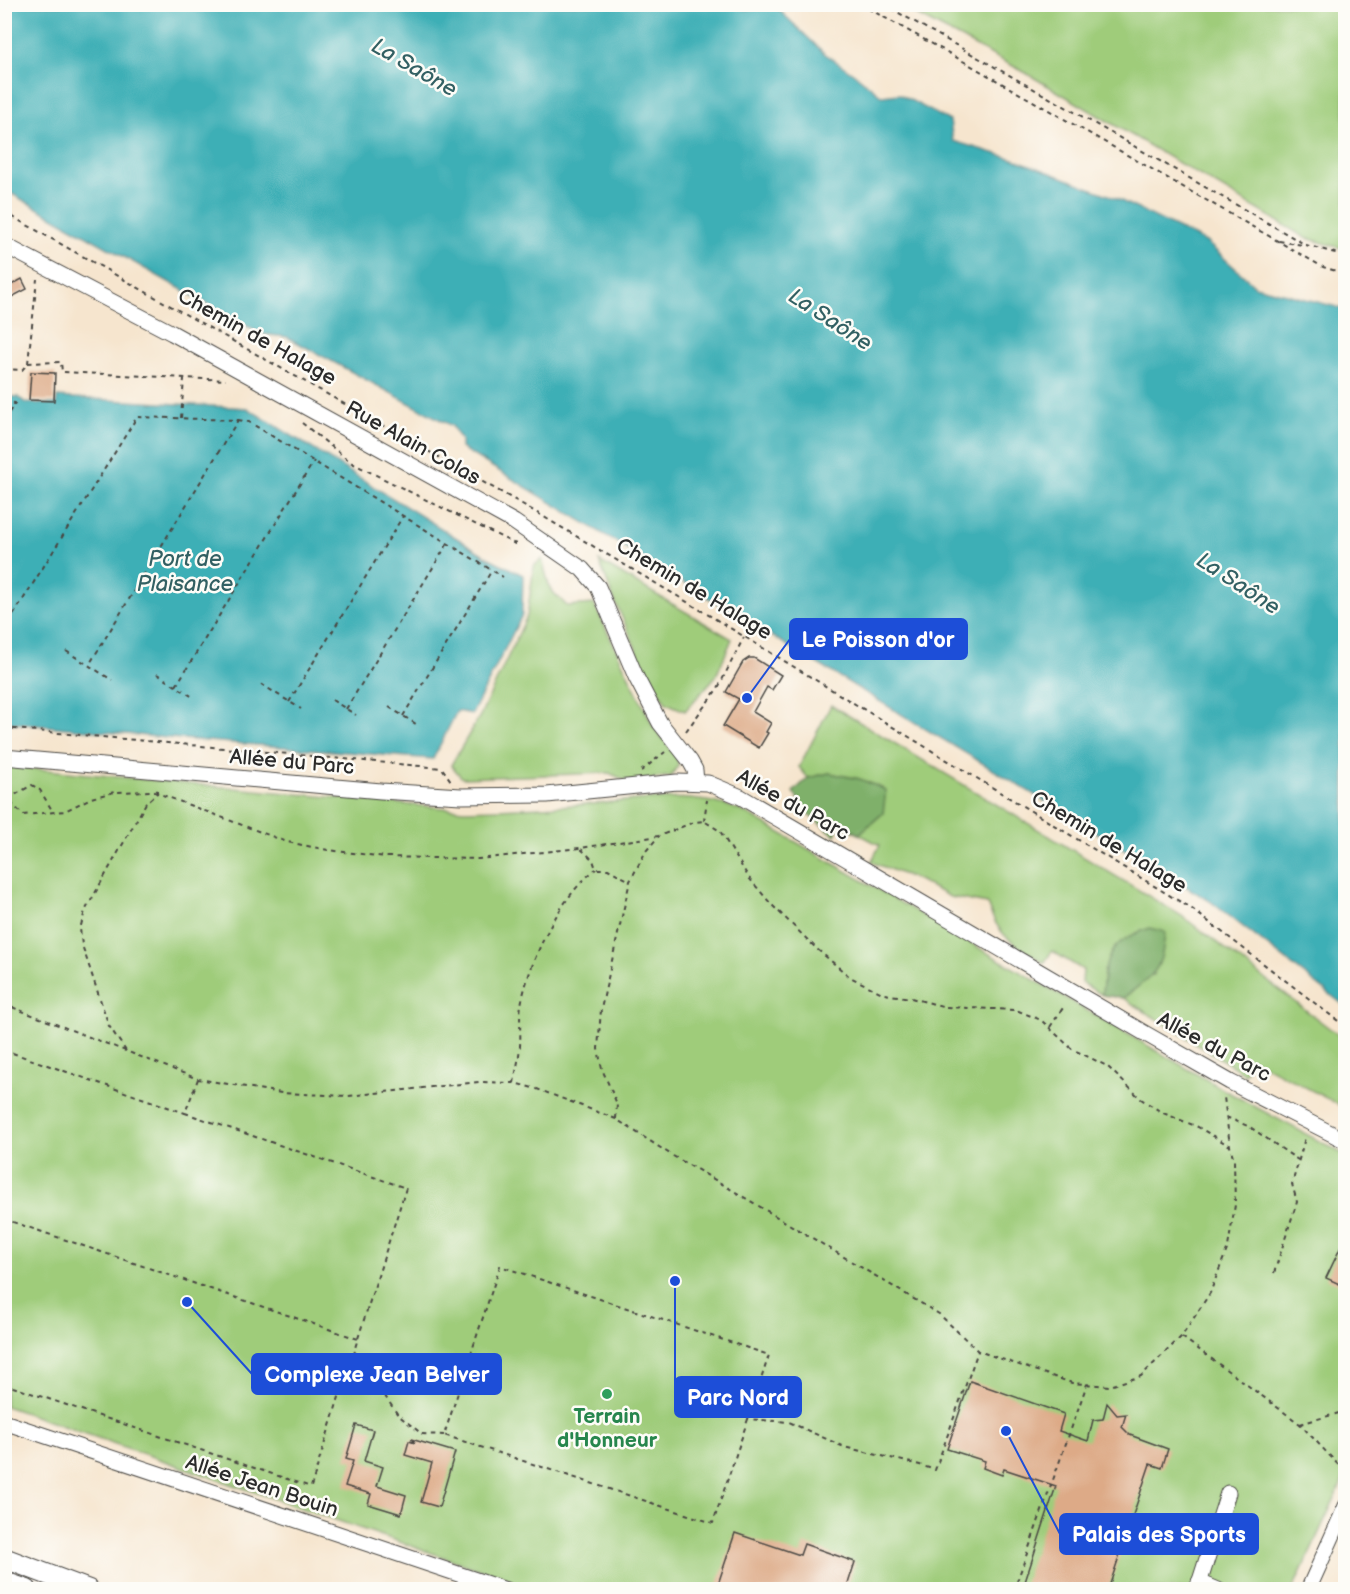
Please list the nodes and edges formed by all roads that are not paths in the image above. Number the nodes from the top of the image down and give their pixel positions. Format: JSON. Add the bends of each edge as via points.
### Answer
{"nodes":[{"id":1,"x":4,"y":245,"type":"edge"},
{"id":2,"x":4,"y":757,"type":"edge"},
{"id":3,"x":698,"y":790,"type":"junction"},
{"id":4,"x":1346,"y":1141,"type":"edge"},
{"id":5,"x":4,"y":1422,"type":"edge"},
{"id":6,"x":1228,"y":1493,"type":"dead end"},
{"id":7,"x":1346,"y":1506,"type":"edge"},
{"id":8,"x":4,"y":1558,"type":"edge"},
{"id":9,"x":4,"y":1582,"type":"edge"},
{"id":10,"x":1198,"y":1586,"type":"edge"},
{"id":11,"x":27,"y":1590,"type":"edge"},
{"id":12,"x":89,"y":1590,"type":"edge"},
{"id":13,"x":506,"y":1590,"type":"edge"},
{"id":14,"x":1218,"y":1590,"type":"edge"},
{"id":15,"x":1308,"y":1590,"type":"edge"}],
"edges":[{"from":1,"to":3,"type":"street","name":"Rue Alain Colas","via":[[523,528],[582,569],[598,587],[660,723],[695,770]]},
{"from":2,"to":3,"type":"street","name":"Allée du Parc","via":[[461,796],[547,795],[677,782]]},
{"from":3,"to":4,"type":"street","name":"Allée du Parc","via":[[722,788],[741,797],[1230,1082]]},
{"from":5,"to":13,"type":"street","name":"Allée Jean Bouin"},
{"from":6,"to":10,"type":"street"},
{"from":7,"to":15,"type":"street"},
{"from":8,"to":12,"type":"main road"},
{"from":9,"to":11,"type":"main road"},
{"from":10,"to":14,"type":"street"}]}
